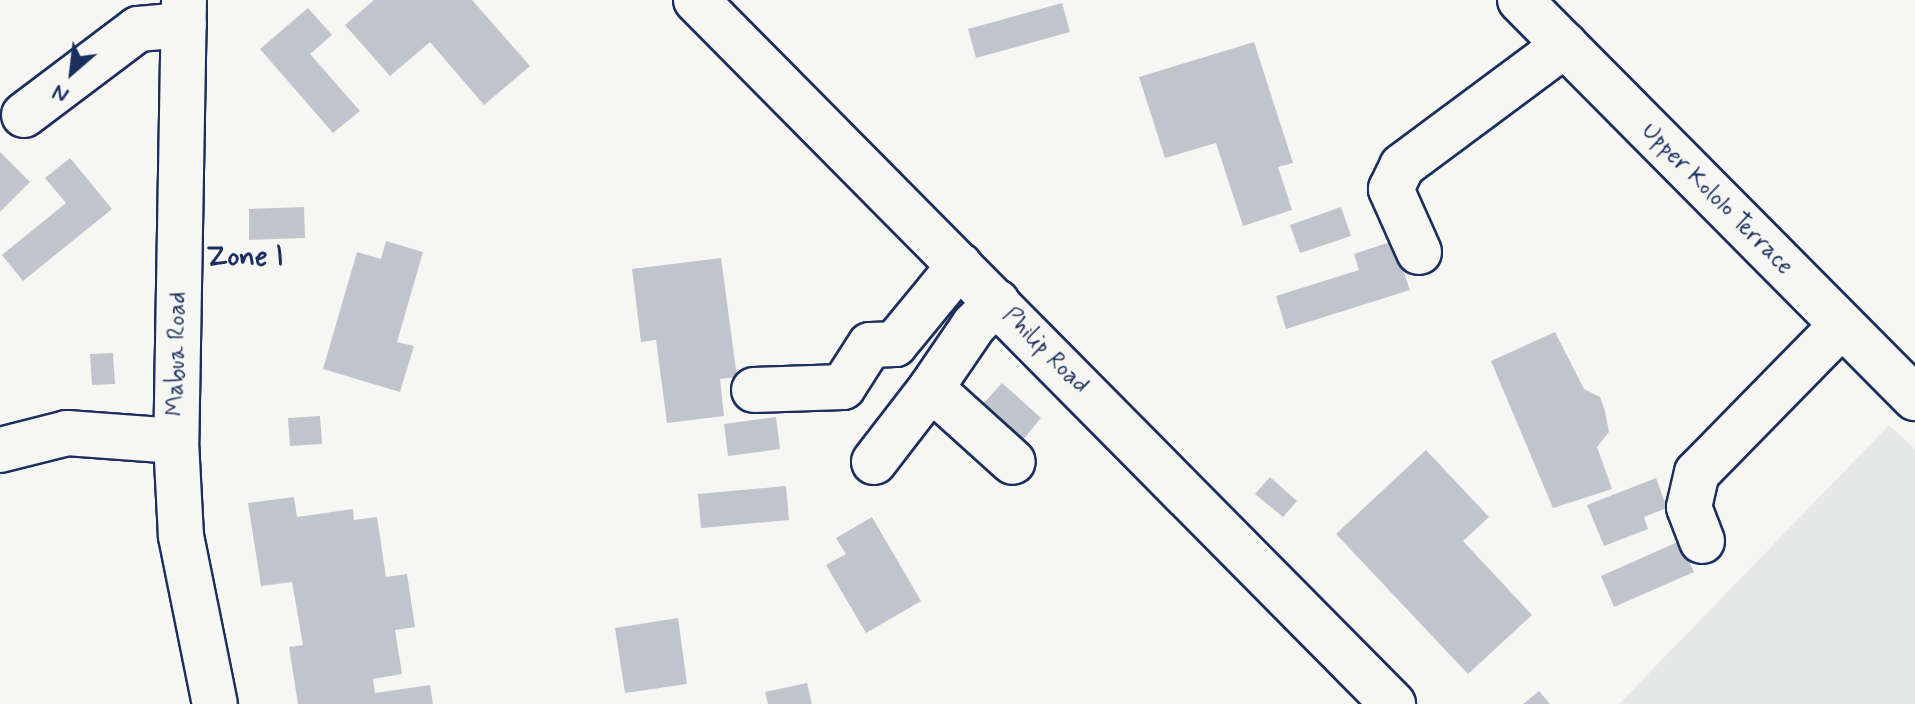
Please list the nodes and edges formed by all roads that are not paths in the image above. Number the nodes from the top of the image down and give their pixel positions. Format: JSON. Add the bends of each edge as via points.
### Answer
{"nodes":[{"id":1,"x":696,"y":0,"type":"edge"},
{"id":2,"x":1520,"y":0,"type":"edge"},
{"id":3,"x":184,"y":12,"type":"edge"},
{"id":4,"x":1565,"y":45,"type":"junction"},
{"id":5,"x":24,"y":115,"type":"dead end"},
{"id":6,"x":1419,"y":252,"type":"dead end"},
{"id":7,"x":960,"y":265,"type":"junction"},
{"id":8,"x":997,"y":302,"type":"junction"},
{"id":9,"x":1841,"y":326,"type":"junction"},
{"id":10,"x":931,"y":388,"type":"junction"},
{"id":11,"x":754,"y":390,"type":"dead end"},
{"id":12,"x":1915,"y":398,"type":"edge"},
{"id":13,"x":176,"y":441,"type":"junction"},
{"id":14,"x":0,"y":450,"type":"edge"},
{"id":15,"x":874,"y":462,"type":"dead end"},
{"id":16,"x":1013,"y":462,"type":"dead end"},
{"id":17,"x":1702,"y":541,"type":"dead end"},
{"id":18,"x":215,"y":704,"type":"edge"},
{"id":19,"x":1393,"y":704,"type":"edge"}],
"edges":[{"from":1,"to":7,"type":"street","name":"Philip Road"},
{"from":2,"to":4,"type":"street","name":"Upper Kololo Terrace"},
{"from":3,"to":5,"type":"street","via":[[138,29]]},
{"from":3,"to":13,"type":"street","name":"Mabua Road"},
{"from":4,"to":6,"type":"street","via":[[1402,166],[1391,189]]},
{"from":4,"to":9,"type":"street","name":"Upper Kololo Terrace"},
{"from":7,"to":8,"type":"street","name":"Philip Road"},
{"from":7,"to":11,"type":"street","via":[[895,344],[870,345],[843,387]]},
{"from":8,"to":10,"type":"street","via":[[974,325]]},
{"from":8,"to":19,"type":"street","name":"Philip Road"},
{"from":9,"to":12,"type":"street","name":"Upper Kololo Terrace"},
{"from":9,"to":17,"type":"street","via":[[1697,473],[1689,507]]},
{"from":10,"to":15,"type":"street"},
{"from":10,"to":16,"type":"street"},
{"from":13,"to":14,"type":"street","via":[[67,433]]},
{"from":13,"to":18,"type":"street","name":"Mabua Road","via":[[181,536]]}]}
